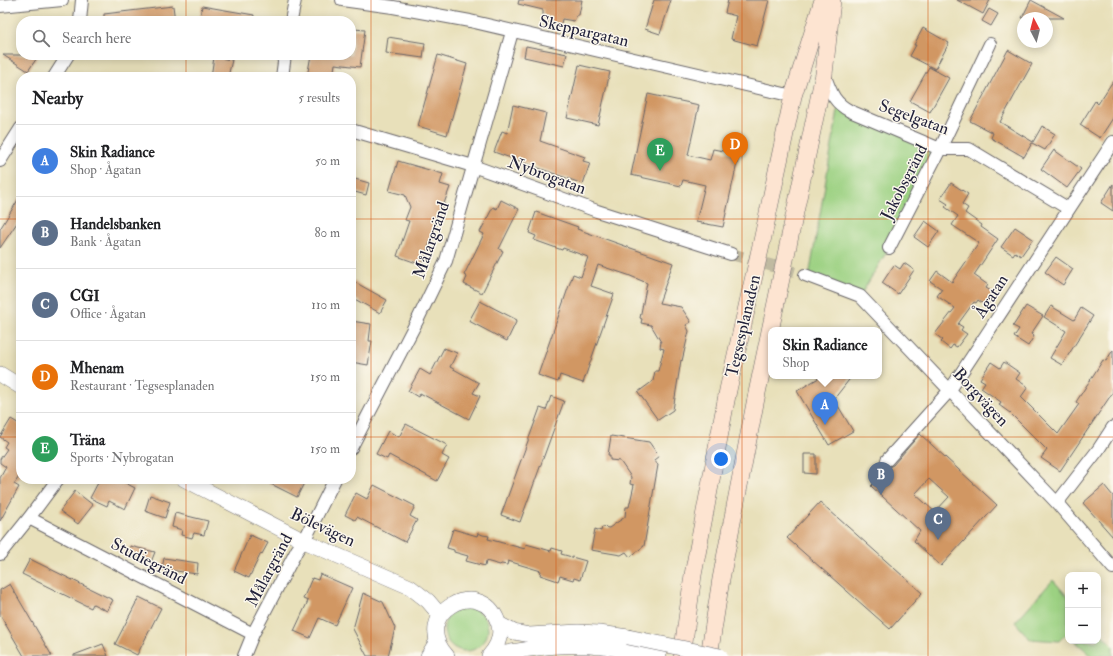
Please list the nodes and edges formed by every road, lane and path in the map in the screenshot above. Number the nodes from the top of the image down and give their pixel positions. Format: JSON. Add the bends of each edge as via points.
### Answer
{"nodes":[{"id":1,"x":62,"y":0,"type":"edge"},
{"id":2,"x":82,"y":0,"type":"edge"},
{"id":3,"x":295,"y":0,"type":"edge"},
{"id":4,"x":342,"y":0,"type":"edge"},
{"id":5,"x":823,"y":0,"type":"edge"},
{"id":6,"x":832,"y":0,"type":"edge"},
{"id":7,"x":0,"y":6,"type":"edge"},
{"id":8,"x":80,"y":16,"type":"edge"},
{"id":9,"x":292,"y":16,"type":"edge"},
{"id":10,"x":512,"y":32,"type":"junction"},
{"id":11,"x":990,"y":44,"type":"dead end"},
{"id":12,"x":65,"y":60,"type":"edge"},
{"id":13,"x":284,"y":60,"type":"edge"},
{"id":14,"x":57,"y":72,"type":"edge"},
{"id":15,"x":283,"y":72,"type":"edge"},
{"id":16,"x":824,"y":74,"type":"junction"},
{"id":17,"x":793,"y":96,"type":"junction"},
{"id":18,"x":356,"y":131,"type":"edge"},
{"id":19,"x":16,"y":136,"type":"edge"},
{"id":20,"x":1113,"y":142,"type":"edge"},
{"id":21,"x":940,"y":149,"type":"junction"},
{"id":22,"x":0,"y":161,"type":"edge"},
{"id":23,"x":473,"y":166,"type":"junction"},
{"id":24,"x":1069,"y":209,"type":"junction"},
{"id":25,"x":889,"y":248,"type":"dead end"},
{"id":26,"x":731,"y":254,"type":"tunnel mouth"},
{"id":27,"x":805,"y":275,"type":"tunnel mouth"},
{"id":28,"x":771,"y":327,"type":"edge"},
{"id":29,"x":768,"y":341,"type":"edge"},
{"id":30,"x":0,"y":374,"type":"edge"},
{"id":31,"x":16,"y":384,"type":"edge"},
{"id":32,"x":950,"y":390,"type":"junction"},
{"id":33,"x":1113,"y":426,"type":"edge"},
{"id":34,"x":356,"y":438,"type":"edge"},
{"id":35,"x":887,"y":460,"type":"dead end"},
{"id":36,"x":54,"y":484,"type":"edge"},
{"id":37,"x":194,"y":484,"type":"edge"},
{"id":38,"x":332,"y":484,"type":"edge"},
{"id":39,"x":1057,"y":503,"type":"junction"},
{"id":40,"x":29,"y":518,"type":"junction"},
{"id":41,"x":304,"y":541,"type":"junction"},
{"id":42,"x":0,"y":554,"type":"edge"},
{"id":43,"x":1113,"y":568,"type":"edge"},
{"id":44,"x":440,"y":615,"type":"junction"},
{"id":45,"x":499,"y":624,"type":"junction"},
{"id":46,"x":253,"y":634,"type":"junction"},
{"id":47,"x":437,"y":641,"type":"junction"},
{"id":48,"x":628,"y":643,"type":"junction"},
{"id":49,"x":244,"y":656,"type":"edge"},
{"id":50,"x":428,"y":656,"type":"edge"},
{"id":51,"x":447,"y":656,"type":"edge"},
{"id":52,"x":489,"y":656,"type":"edge"},
{"id":53,"x":659,"y":656,"type":"edge"},
{"id":54,"x":682,"y":656,"type":"edge"},
{"id":55,"x":709,"y":656,"type":"edge"},
{"id":56,"x":720,"y":656,"type":"edge"}],
"edges":[{"from":1,"to":7,"type":"street"},
{"from":2,"to":8,"type":"street"},
{"from":3,"to":9,"type":"street"},
{"from":4,"to":10,"type":"street","name":"Skeppargatan","via":[[470,21]]},
{"from":5,"to":17,"type":"main road","name":"Tegsesplanaden"},
{"from":6,"to":16,"type":"main road","name":"Tegsesplanaden"},
{"from":10,"to":17,"type":"street","name":"Skeppargatan"},
{"from":10,"to":23,"type":"street","name":"Målargränd"},
{"from":11,"to":21,"type":"street","name":"Jakobsgränd"},
{"from":12,"to":14,"type":"street"},
{"from":13,"to":15,"type":"street"},
{"from":16,"to":21,"type":"street","name":"Segelgatan","via":[[840,105]]},
{"from":16,"to":28,"type":"main road","name":"Tegsesplanaden"},
{"from":17,"to":54,"type":"main road","name":"Tegsesplanaden","via":[[728,390],[693,575]]},
{"from":18,"to":23,"type":"street","name":"Nybrogatan"},
{"from":19,"to":22,"type":"street"},
{"from":20,"to":24,"type":"street","name":"Ågatan"},
{"from":21,"to":24,"type":"street","name":"Segelgatan","via":[[969,149]]},
{"from":21,"to":25,"type":"street","name":"Jakobsgränd"},
{"from":23,"to":26,"type":"street","name":"Nybrogatan","via":[[597,211]]},
{"from":23,"to":34,"type":"street","name":"Målargränd","via":[[446,261]]},
{"from":24,"to":32,"type":"street","name":"Ågatan"},
{"from":27,"to":32,"type":"street","name":"Borgvägen","via":[[860,296]]},
{"from":29,"to":55,"type":"main road","name":"Tegsesplanaden","via":[[720,579]]},
{"from":30,"to":31,"type":"street"},
{"from":32,"to":35,"type":"street","name":"Ågatan"},
{"from":32,"to":39,"type":"street","name":"Borgvägen"},
{"from":33,"to":39,"type":"street"},
{"from":36,"to":40,"type":"street"},
{"from":37,"to":41,"type":"street","name":"Bölevägen"},
{"from":38,"to":41,"type":"street","name":"Målargränd"},
{"from":39,"to":43,"type":"street","name":"Borgvägen"},
{"from":40,"to":42,"type":"street"},
{"from":40,"to":46,"type":"street","name":"Studiegränd"},
{"from":41,"to":44,"type":"street","name":"Bölevägen","via":[[410,587],[428,601]]},
{"from":41,"to":46,"type":"street","name":"Målargränd"},
{"from":44,"to":45,"type":"street","via":[[454,602],[472,600],[489,608]]},
{"from":44,"to":47,"type":"street","via":[[436,624]]},
{"from":45,"to":48,"type":"street","via":[[514,632],[530,635],[600,633]]},
{"from":45,"to":52,"type":"street","via":[[499,638]]},
{"from":46,"to":49,"type":"street","name":"Målargränd"},
{"from":47,"to":50,"type":"street"},
{"from":47,"to":51,"type":"street"},
{"from":48,"to":52,"type":"street","via":[[530,648]]},
{"from":48,"to":53,"type":"street"},
{"from":48,"to":56,"type":"street","bridge":true}]}
